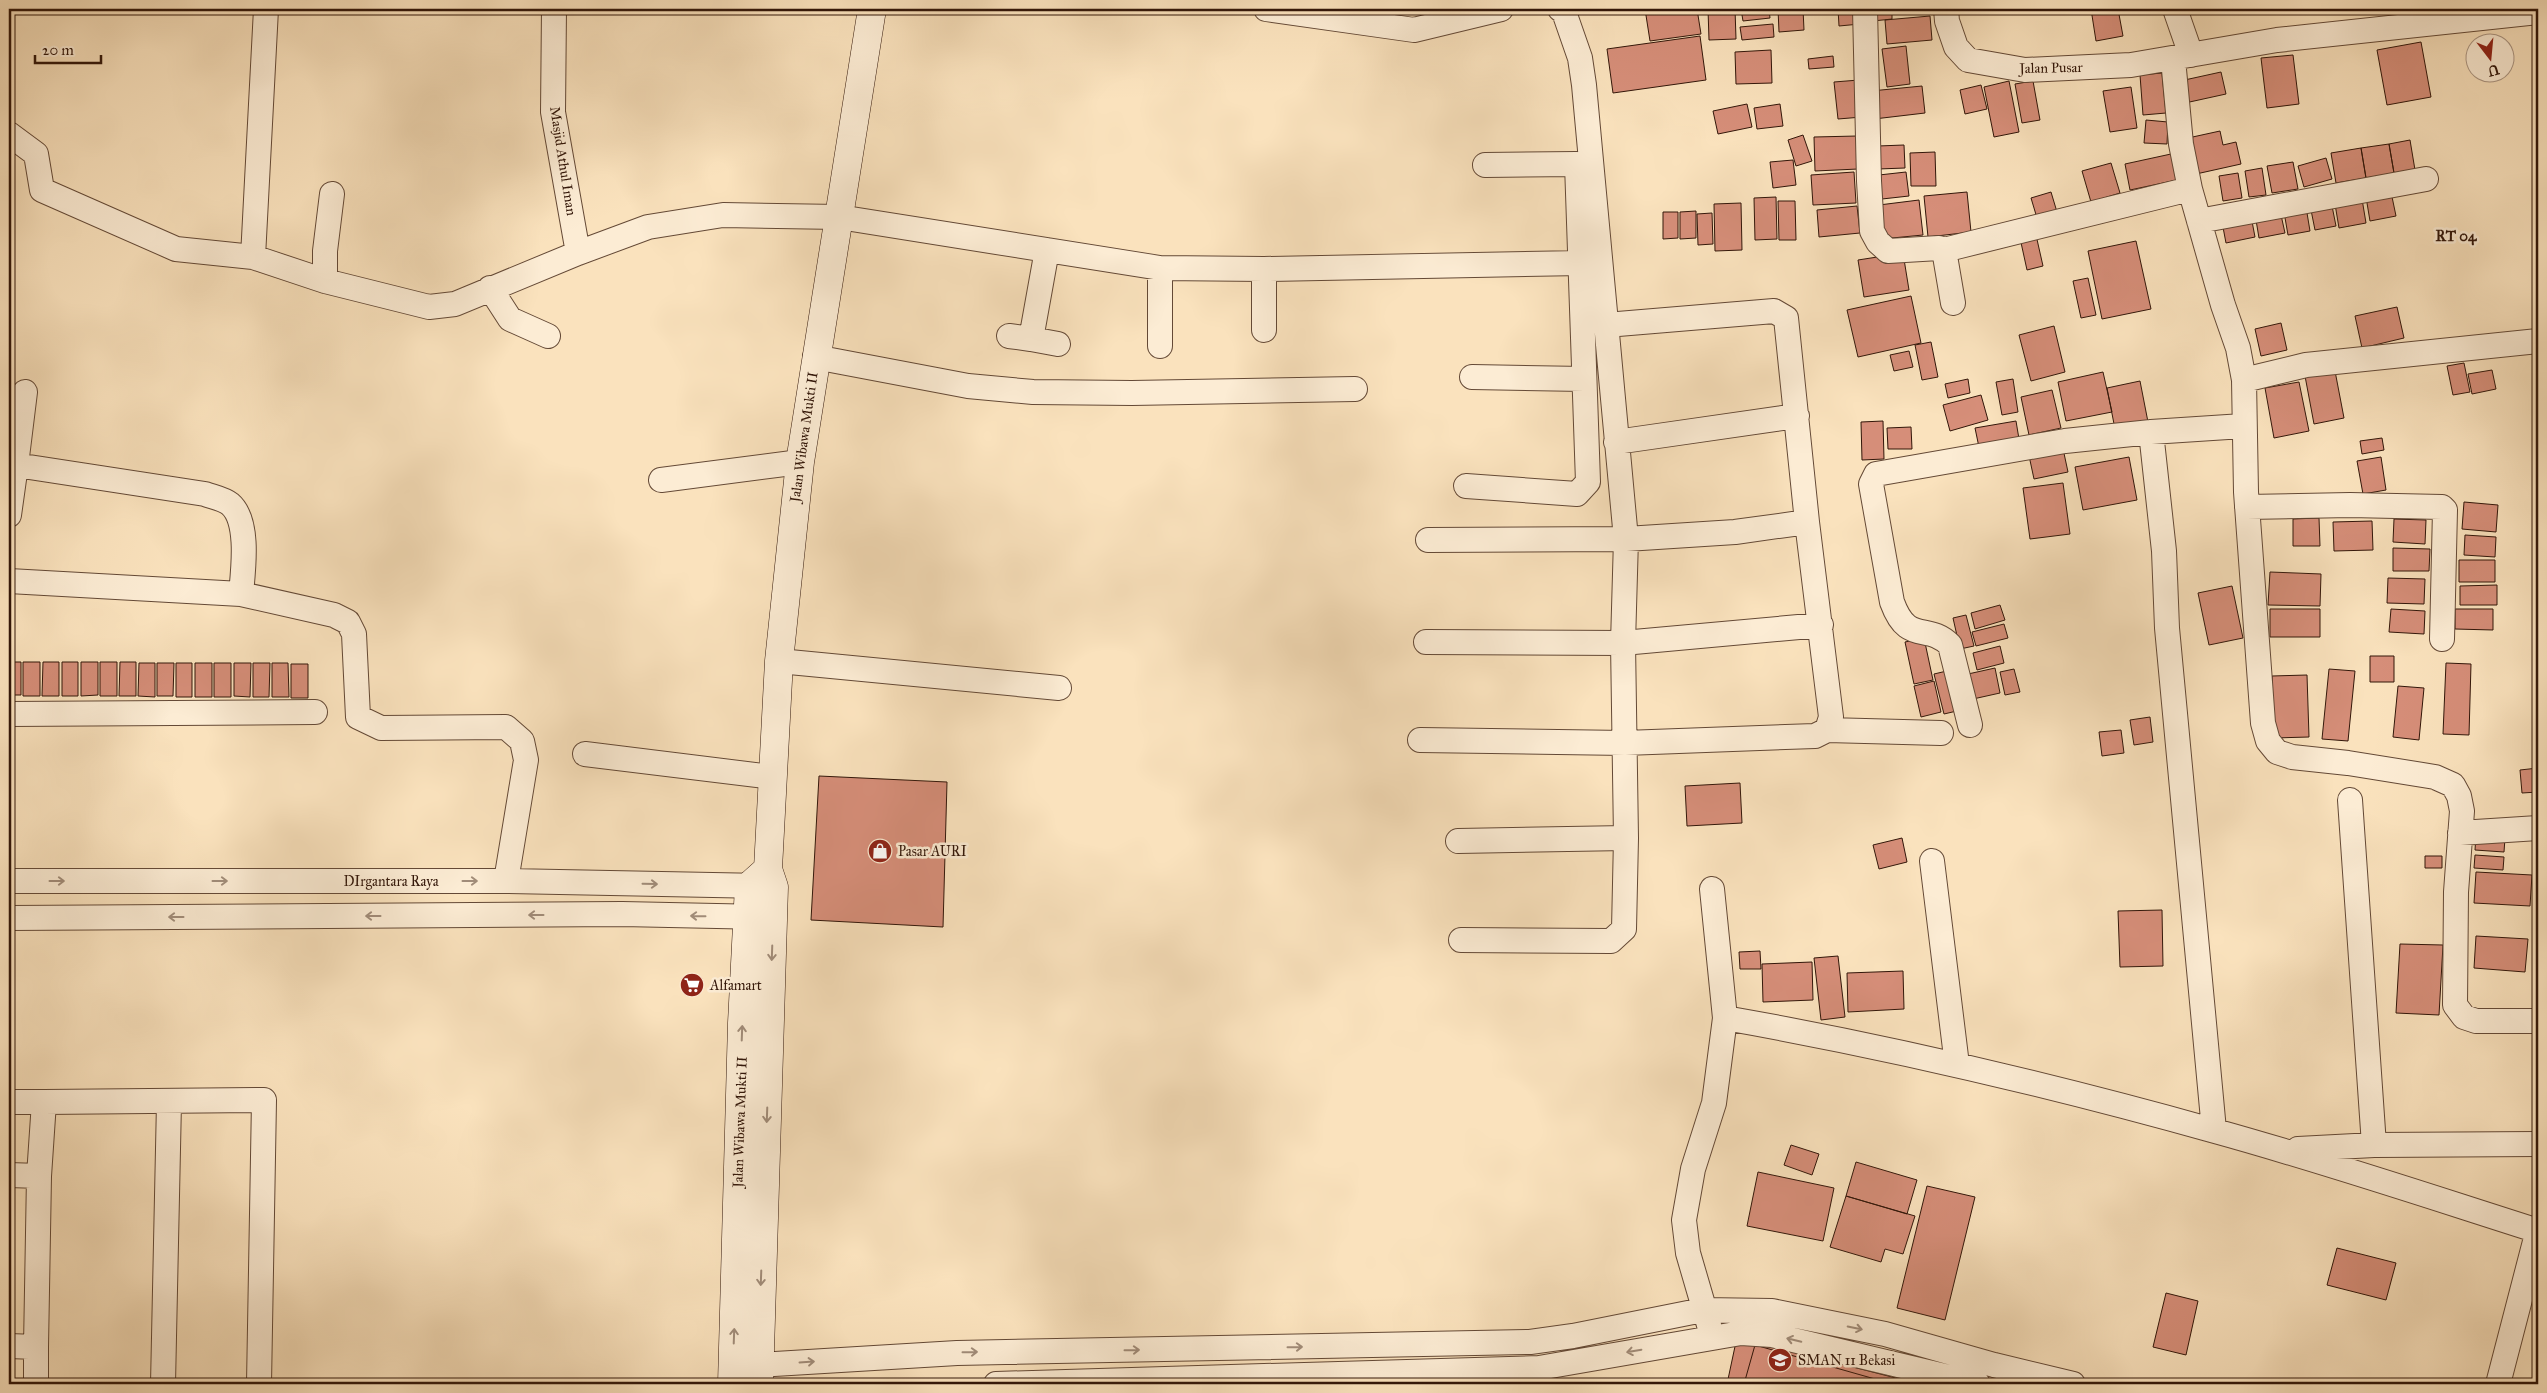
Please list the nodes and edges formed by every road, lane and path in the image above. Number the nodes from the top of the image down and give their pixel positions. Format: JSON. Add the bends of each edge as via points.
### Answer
{"nodes":[{"id":1,"x":266,"y":9,"type":"edge"},
{"id":2,"x":554,"y":9,"type":"edge"},
{"id":3,"x":872,"y":9,"type":"edge"},
{"id":4,"x":1266,"y":9,"type":"edge"},
{"id":5,"x":1501,"y":9,"type":"edge"},
{"id":6,"x":1560,"y":9,"type":"edge"},
{"id":7,"x":1865,"y":9,"type":"edge"},
{"id":8,"x":1946,"y":9,"type":"edge"},
{"id":9,"x":2175,"y":9,"type":"edge"},
{"id":10,"x":2538,"y":12,"type":"edge"},
{"id":11,"x":1431,"y":15,"type":"edge"},
{"id":12,"x":1384,"y":17,"type":"edge"},
{"id":13,"x":2411,"y":17,"type":"edge"},
{"id":14,"x":2182,"y":57,"type":"junction"},
{"id":15,"x":9,"y":134,"type":"edge"},
{"id":16,"x":1485,"y":165,"type":"dead end"},
{"id":17,"x":2426,"y":179,"type":"dead end"},
{"id":18,"x":2190,"y":190,"type":"junction"},
{"id":19,"x":332,"y":194,"type":"dead end"},
{"id":20,"x":839,"y":217,"type":"junction"},
{"id":21,"x":2199,"y":222,"type":"junction"},
{"id":22,"x":1048,"y":250,"type":"junction"},
{"id":23,"x":1944,"y":250,"type":"junction"},
{"id":24,"x":578,"y":252,"type":"junction"},
{"id":25,"x":253,"y":257,"type":"junction"},
{"id":26,"x":1582,"y":263,"type":"junction"},
{"id":27,"x":1160,"y":268,"type":"junction"},
{"id":28,"x":1264,"y":268,"type":"junction"},
{"id":29,"x":326,"y":281,"type":"junction"},
{"id":30,"x":490,"y":288,"type":"junction"},
{"id":31,"x":1953,"y":303,"type":"dead end"},
{"id":32,"x":1606,"y":325,"type":"junction"},
{"id":33,"x":1264,"y":330,"type":"dead end"},
{"id":34,"x":548,"y":336,"type":"dead end"},
{"id":35,"x":2538,"y":341,"type":"edge"},
{"id":36,"x":1058,"y":344,"type":"dead end"},
{"id":37,"x":1160,"y":346,"type":"dead end"},
{"id":38,"x":815,"y":357,"type":"junction"},
{"id":39,"x":1472,"y":376,"type":"dead end"},
{"id":40,"x":1584,"y":379,"type":"junction"},
{"id":41,"x":2244,"y":380,"type":"junction"},
{"id":42,"x":1355,"y":389,"type":"dead end"},
{"id":43,"x":25,"y":392,"type":"dead end"},
{"id":44,"x":1797,"y":416,"type":"junction"},
{"id":45,"x":2243,"y":426,"type":"junction"},
{"id":46,"x":2151,"y":432,"type":"junction"},
{"id":47,"x":1616,"y":442,"type":"junction"},
{"id":48,"x":800,"y":462,"type":"junction"},
{"id":49,"x":16,"y":465,"type":"junction"},
{"id":50,"x":661,"y":480,"type":"dead end"},
{"id":51,"x":1466,"y":486,"type":"dead end"},
{"id":52,"x":2247,"y":507,"type":"junction"},
{"id":53,"x":9,"y":515,"type":"edge"},
{"id":54,"x":1807,"y":522,"type":"junction"},
{"id":55,"x":1626,"y":539,"type":"junction"},
{"id":56,"x":1428,"y":540,"type":"dead end"},
{"id":57,"x":9,"y":580,"type":"edge"},
{"id":58,"x":240,"y":594,"type":"junction"},
{"id":59,"x":1821,"y":625,"type":"junction"},
{"id":60,"x":2442,"y":639,"type":"dead end"},
{"id":61,"x":1426,"y":642,"type":"dead end"},
{"id":62,"x":1623,"y":644,"type":"junction"},
{"id":63,"x":779,"y":660,"type":"junction"},
{"id":64,"x":1059,"y":688,"type":"dead end"},
{"id":65,"x":315,"y":712,"type":"dead end"},
{"id":66,"x":9,"y":714,"type":"edge"},
{"id":67,"x":1970,"y":725,"type":"dead end"},
{"id":68,"x":1827,"y":730,"type":"junction"},
{"id":69,"x":1941,"y":733,"type":"dead end"},
{"id":70,"x":1420,"y":740,"type":"dead end"},
{"id":71,"x":1625,"y":743,"type":"junction"},
{"id":72,"x":584,"y":754,"type":"dead end"},
{"id":73,"x":772,"y":777,"type":"junction"},
{"id":74,"x":2350,"y":800,"type":"dead end"},
{"id":75,"x":2538,"y":828,"type":"edge"},
{"id":76,"x":2460,"y":833,"type":"junction"},
{"id":77,"x":1626,"y":838,"type":"junction"},
{"id":78,"x":1458,"y":841,"type":"dead end"},
{"id":79,"x":1932,"y":861,"type":"dead end"},
{"id":80,"x":125,"y":880,"type":"junction"},
{"id":81,"x":764,"y":880,"type":"junction"},
{"id":82,"x":9,"y":881,"type":"edge"},
{"id":83,"x":506,"y":881,"type":"junction"},
{"id":84,"x":623,"y":883,"type":"junction"},
{"id":85,"x":1712,"y":889,"type":"dead end"},
{"id":86,"x":622,"y":914,"type":"junction"},
{"id":87,"x":760,"y":917,"type":"junction"},
{"id":88,"x":9,"y":918,"type":"edge"},
{"id":89,"x":126,"y":918,"type":"junction"},
{"id":90,"x":1461,"y":940,"type":"dead end"},
{"id":91,"x":1725,"y":1018,"type":"junction"},
{"id":92,"x":2538,"y":1021,"type":"edge"},
{"id":93,"x":1957,"y":1065,"type":"junction"},
{"id":94,"x":9,"y":1102,"type":"edge"},
{"id":95,"x":44,"y":1102,"type":"junction"},
{"id":96,"x":169,"y":1102,"type":"junction"},
{"id":97,"x":2214,"y":1130,"type":"junction"},
{"id":98,"x":2538,"y":1144,"type":"edge"},
{"id":99,"x":2374,"y":1146,"type":"junction"},
{"id":100,"x":2281,"y":1150,"type":"junction"},
{"id":101,"x":9,"y":1175,"type":"edge"},
{"id":102,"x":39,"y":1176,"type":"junction"},
{"id":103,"x":2538,"y":1230,"type":"edge"},
{"id":104,"x":1703,"y":1310,"type":"junction"},
{"id":105,"x":1714,"y":1336,"type":"junction"},
{"id":106,"x":1530,"y":1342,"type":"junction"},
{"id":107,"x":9,"y":1346,"type":"edge"},
{"id":108,"x":36,"y":1348,"type":"junction"},
{"id":109,"x":1081,"y":1351,"type":"junction"},
{"id":110,"x":746,"y":1375,"type":"edge"},
{"id":111,"x":1991,"y":1375,"type":"edge"},
{"id":112,"x":1544,"y":1376,"type":"edge"},
{"id":113,"x":1081,"y":1383,"type":"edge"},
{"id":114,"x":36,"y":1384,"type":"edge"},
{"id":115,"x":163,"y":1384,"type":"edge"},
{"id":116,"x":259,"y":1384,"type":"edge"},
{"id":117,"x":996,"y":1384,"type":"edge"},
{"id":118,"x":1978,"y":1384,"type":"edge"},
{"id":119,"x":2073,"y":1384,"type":"edge"},
{"id":120,"x":2498,"y":1384,"type":"edge"}],
"edges":[{"from":1,"to":25,"type":"street"},
{"from":2,"to":24,"type":"street","name":"Masjid Athul Iman","via":[[553,112]]},
{"from":3,"to":20,"type":"main road","name":"Jalan Wibawa Mukti II"},
{"from":4,"to":12,"type":"street"},
{"from":5,"to":11,"type":"street"},
{"from":6,"to":32,"type":"street","via":[[1564,12],[1580,58]]},
{"from":7,"to":23,"type":"street","via":[[1872,232],[1888,251]]},
{"from":8,"to":14,"type":"street","name":"Jalan Pusar","via":[[1956,47],[1968,60],[1986,65],[2024,70],[2131,66]]},
{"from":9,"to":14,"type":"street"},
{"from":10,"to":13,"type":"street","name":"Jalan Pusar"},
{"from":11,"to":12,"type":"street","via":[[1414,30]]},
{"from":13,"to":14,"type":"street","name":"Jalan Pusar"},
{"from":14,"to":18,"type":"street","via":[[2181,144]]},
{"from":15,"to":25,"type":"street","via":[[36,154],[42,190],[176,249]]},
{"from":16,"to":26,"type":"street","via":[[1577,164]]},
{"from":17,"to":21,"type":"street"},
{"from":18,"to":21,"type":"street"},
{"from":18,"to":23,"type":"street"},
{"from":19,"to":29,"type":"street","via":[[325,251]]},
{"from":20,"to":22,"type":"street"},
{"from":20,"to":24,"type":"street","via":[[723,215],[648,226]]},
{"from":20,"to":38,"type":"main road","name":"Jalan Wibawa Mukti II"},
{"from":21,"to":41,"type":"street","via":[[2238,348]]},
{"from":22,"to":27,"type":"street"},
{"from":22,"to":36,"type":"street","via":[[1020,338]]},
{"from":23,"to":31,"type":"street"},
{"from":24,"to":30,"type":"street"},
{"from":25,"to":29,"type":"street"},
{"from":26,"to":28,"type":"street"},
{"from":26,"to":40,"type":"street"},
{"from":27,"to":28,"type":"street"},
{"from":27,"to":37,"type":"street"},
{"from":28,"to":33,"type":"street"},
{"from":29,"to":30,"type":"street","via":[[428,307],[455,304]]},
{"from":30,"to":34,"type":"street","via":[[510,319]]},
{"from":32,"to":44,"type":"street","via":[[1774,311],[1786,318]]},
{"from":32,"to":47,"type":"street"},
{"from":35,"to":41,"type":"street","via":[[2306,365]]},
{"from":38,"to":42,"type":"street","via":[[968,386],[1033,392]]},
{"from":38,"to":48,"type":"main road","name":"Jalan Wibawa Mukti II"},
{"from":39,"to":40,"type":"street"},
{"from":40,"to":51,"type":"street","via":[[1588,482],[1577,494]]},
{"from":41,"to":45,"type":"street"},
{"from":43,"to":49,"type":"street"},
{"from":44,"to":47,"type":"street"},
{"from":44,"to":54,"type":"street"},
{"from":45,"to":46,"type":"street"},
{"from":45,"to":52,"type":"street"},
{"from":46,"to":67,"type":"street","via":[[2065,441],[1882,472],[1873,478],[1871,484],[1897,615],[1913,632],[1942,638],[1950,645]]},
{"from":46,"to":97,"type":"street"},
{"from":47,"to":55,"type":"street"},
{"from":48,"to":50,"type":"street"},
{"from":48,"to":63,"type":"main road","name":"Jalan Wibawa Mukti II"},
{"from":49,"to":53,"type":"street"},
{"from":49,"to":58,"type":"street","via":[[205,494],[231,504],[242,522],[244,564]]},
{"from":52,"to":60,"type":"street","via":[[2350,505],[2444,508]]},
{"from":52,"to":76,"type":"street","via":[[2263,723],[2268,741],[2277,752],[2292,757],[2435,777],[2453,785],[2462,811]]},
{"from":54,"to":55,"type":"street","via":[[1735,532]]},
{"from":54,"to":59,"type":"street"},
{"from":55,"to":56,"type":"street"},
{"from":55,"to":62,"type":"street"},
{"from":57,"to":58,"type":"street"},
{"from":58,"to":83,"type":"street","via":[[334,615],[348,622],[354,634],[358,717],[381,728],[506,727],[522,741],[526,760]]},
{"from":59,"to":62,"type":"street"},
{"from":59,"to":68,"type":"street","via":[[1831,718]]},
{"from":61,"to":62,"type":"street"},
{"from":62,"to":71,"type":"street"},
{"from":63,"to":64,"type":"street"},
{"from":63,"to":73,"type":"main road","name":"Jalan Wibawa Mukti II"},
{"from":65,"to":66,"type":"street"},
{"from":68,"to":69,"type":"street"},
{"from":68,"to":71,"type":"street","via":[[1815,736]]},
{"from":70,"to":71,"type":"street"},
{"from":71,"to":77,"type":"street"},
{"from":72,"to":73,"type":"street"},
{"from":73,"to":81,"type":"main road","name":"Jalan Wibawa Mukti II"},
{"from":74,"to":99,"type":"street"},
{"from":75,"to":76,"type":"street"},
{"from":76,"to":92,"type":"street","via":[[2455,1005],[2464,1017],[2476,1021]]},
{"from":77,"to":78,"type":"street"},
{"from":77,"to":90,"type":"street","via":[[1624,929],[1611,941]]},
{"from":79,"to":93,"type":"street"},
{"from":82,"to":80,"type":"street","name":"DIrgantara Raya","one_way":true},
{"from":80,"to":83,"type":"street","name":"DIrgantara Raya","one_way":true},
{"from":80,"to":89,"type":"street"},
{"from":84,"to":81,"type":"street","name":"DIrgantara Raya","one_way":true},
{"from":81,"to":87,"type":"main road","name":"Jalan Wibawa Mukti II"},
{"from":83,"to":84,"type":"street","name":"DIrgantara Raya"},
{"from":84,"to":86,"type":"street"},
{"from":85,"to":91,"type":"street"},
{"from":87,"to":86,"type":"street","one_way":true},
{"from":86,"to":89,"type":"street","one_way":true},
{"from":87,"to":110,"type":"main road","name":"Jalan Wibawa Mukti II"},
{"from":88,"to":89,"type":"street"},
{"from":91,"to":93,"type":"street","via":[[1813,1033]]},
{"from":91,"to":104,"type":"street","via":[[1714,1103],[1693,1169],[1684,1220],[1688,1253]]},
{"from":93,"to":97,"type":"street"},
{"from":94,"to":95,"type":"street"},
{"from":95,"to":96,"type":"street"},
{"from":95,"to":102,"type":"street"},
{"from":96,"to":115,"type":"street"},
{"from":96,"to":116,"type":"street","via":[[264,1100]]},
{"from":97,"to":100,"type":"street"},
{"from":98,"to":99,"type":"street"},
{"from":99,"to":100,"type":"street"},
{"from":100,"to":103,"type":"street"},
{"from":101,"to":102,"type":"street"},
{"from":102,"to":108,"type":"street"},
{"from":103,"to":120,"type":"street"},
{"from":104,"to":105,"type":"street"},
{"from":104,"to":106,"type":"street"},
{"from":104,"to":111,"type":"street","one_way":true,"via":[[1772,1311],[1885,1334]]},
{"from":105,"to":112,"type":"street","one_way":true},
{"from":118,"to":105,"type":"street","one_way":true,"via":[[1772,1335],[1741,1333]]},
{"from":109,"to":106,"type":"street","one_way":true},
{"from":106,"to":112,"type":"street"},
{"from":107,"to":108,"type":"street"},
{"from":108,"to":114,"type":"street"},
{"from":110,"to":109,"type":"street","one_way":true,"via":[[957,1353]]},
{"from":109,"to":113,"type":"street"},
{"from":111,"to":119,"type":"street"},
{"from":112,"to":113,"type":"street"},
{"from":113,"to":117,"type":"street"}]}
